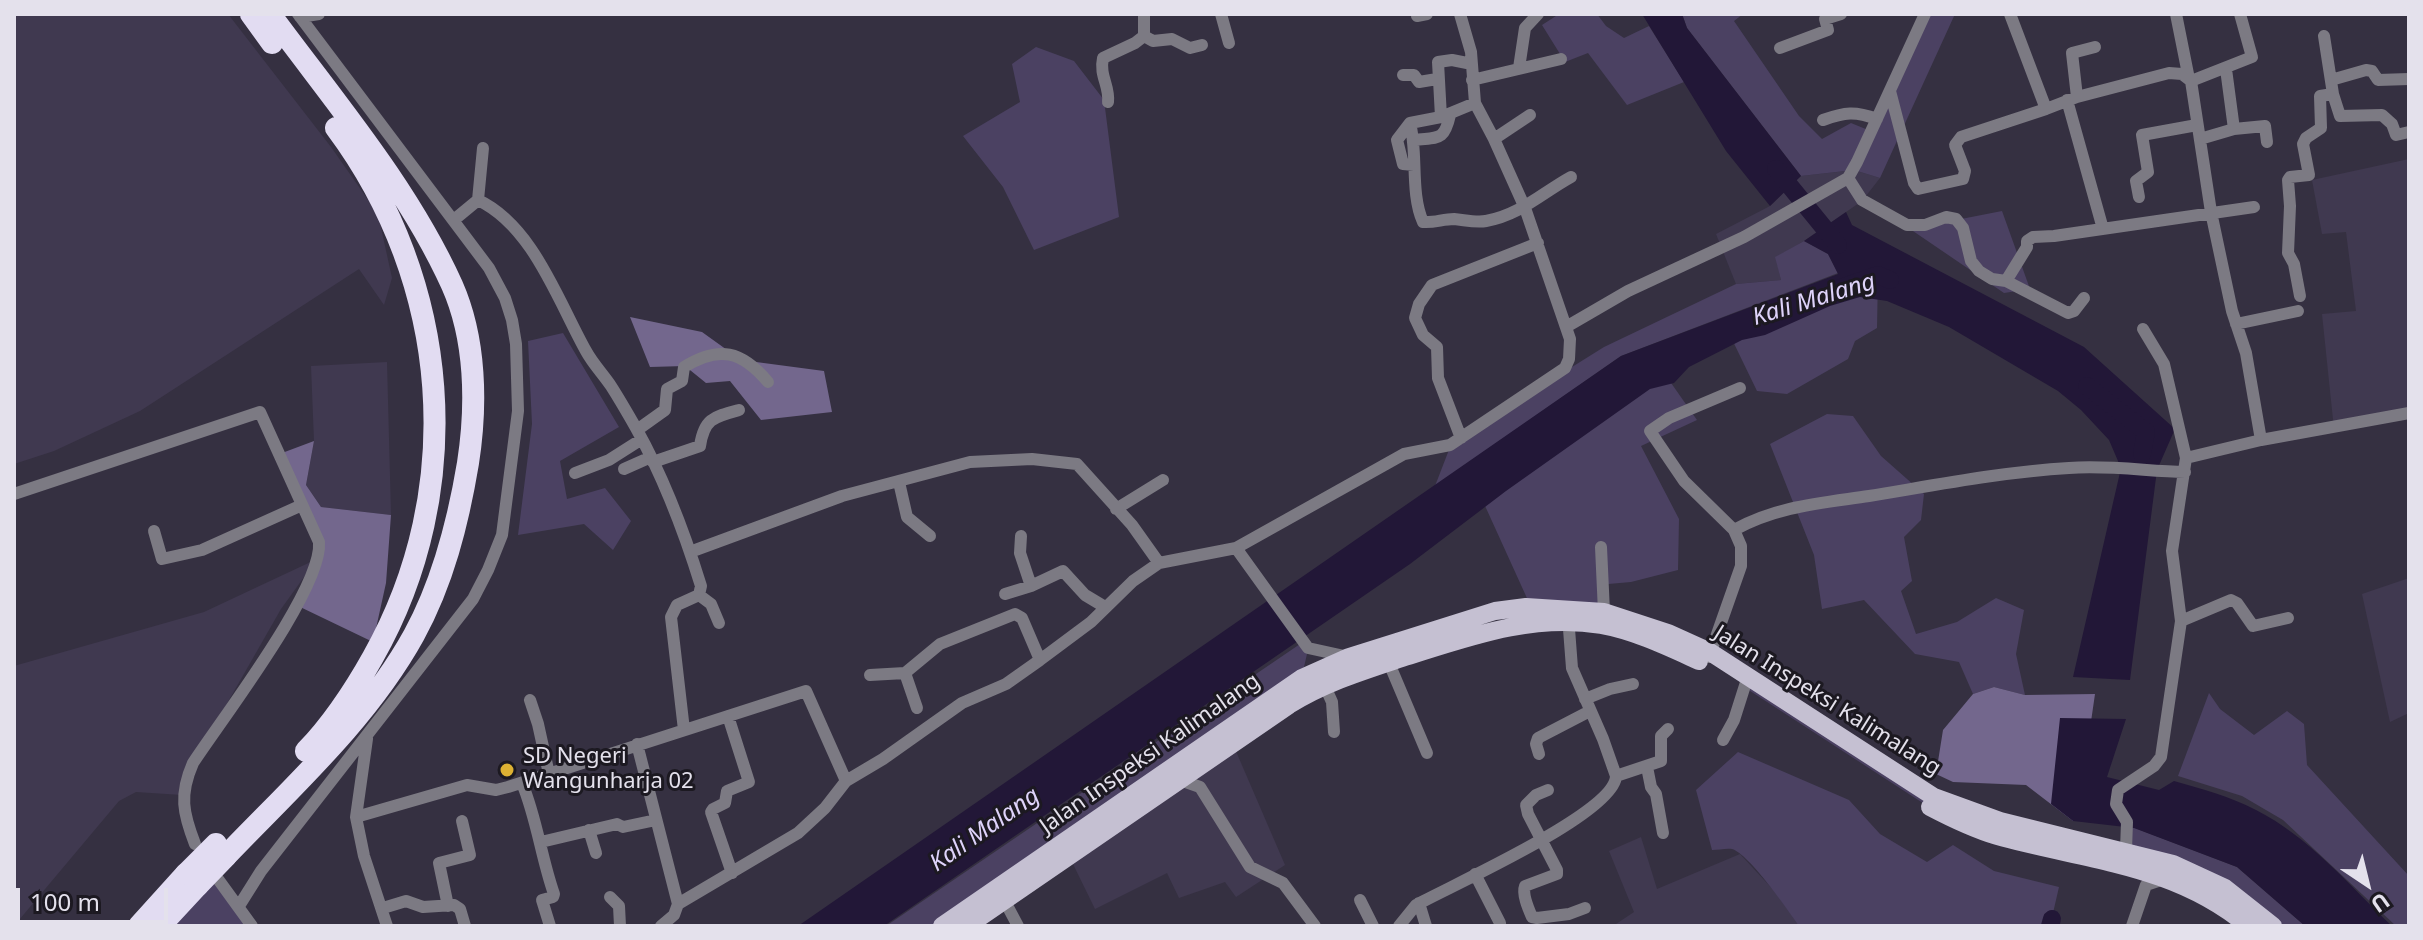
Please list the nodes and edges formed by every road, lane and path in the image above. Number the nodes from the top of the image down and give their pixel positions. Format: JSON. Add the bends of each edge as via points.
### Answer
{"nodes":[{"id":1,"x":251,"y":14,"type":"edge"},
{"id":2,"x":270,"y":14,"type":"edge"},
{"id":3,"x":319,"y":14,"type":"edge"},
{"id":4,"x":1144,"y":14,"type":"edge"},
{"id":5,"x":1221,"y":14,"type":"edge"},
{"id":6,"x":1538,"y":14,"type":"edge"},
{"id":7,"x":1841,"y":14,"type":"edge"},
{"id":8,"x":1925,"y":14,"type":"edge"},
{"id":9,"x":2010,"y":14,"type":"edge"},
{"id":10,"x":2176,"y":14,"type":"edge"},
{"id":11,"x":2240,"y":14,"type":"edge"},
{"id":12,"x":1461,"y":15,"type":"edge"},
{"id":13,"x":299,"y":16,"type":"edge"},
{"id":14,"x":1824,"y":16,"type":"edge"},
{"id":15,"x":1144,"y":36,"type":"junction"},
{"id":16,"x":2324,"y":36,"type":"dead end"},
{"id":17,"x":1229,"y":43,"type":"dead end"},
{"id":18,"x":1202,"y":45,"type":"dead end"},
{"id":19,"x":2095,"y":47,"type":"dead end"},
{"id":20,"x":1780,"y":48,"type":"dead end"},
{"id":21,"x":1432,"y":49,"type":"dead end"},
{"id":22,"x":1561,"y":59,"type":"dead end"},
{"id":23,"x":1438,"y":62,"type":"junction"},
{"id":24,"x":1472,"y":64,"type":"junction"},
{"id":25,"x":1519,"y":68,"type":"junction"},
{"id":26,"x":2226,"y":69,"type":"junction"},
{"id":27,"x":1403,"y":75,"type":"dead end"},
{"id":28,"x":1437,"y":79,"type":"junction"},
{"id":29,"x":2409,"y":79,"type":"edge"},
{"id":30,"x":1472,"y":80,"type":"junction"},
{"id":31,"x":2190,"y":80,"type":"junction"},
{"id":32,"x":2332,"y":87,"type":"junction"},
{"id":33,"x":1890,"y":91,"type":"junction"},
{"id":34,"x":2072,"y":99,"type":"junction"},
{"id":35,"x":1108,"y":102,"type":"dead end"},
{"id":36,"x":1475,"y":103,"type":"junction"},
{"id":37,"x":2046,"y":109,"type":"junction"},
{"id":38,"x":1530,"y":115,"type":"dead end"},
{"id":39,"x":1446,"y":116,"type":"junction"},
{"id":40,"x":1877,"y":119,"type":"junction"},
{"id":41,"x":1823,"y":120,"type":"dead end"},
{"id":42,"x":1410,"y":123,"type":"junction"},
{"id":43,"x":2197,"y":125,"type":"junction"},
{"id":44,"x":2234,"y":129,"type":"junction"},
{"id":45,"x":2409,"y":132,"type":"edge"},
{"id":46,"x":1494,"y":139,"type":"junction"},
{"id":47,"x":2200,"y":139,"type":"junction"},
{"id":48,"x":1414,"y":140,"type":"junction"},
{"id":49,"x":2267,"y":142,"type":"dead end"},
{"id":50,"x":483,"y":148,"type":"dead end"},
{"id":51,"x":1414,"y":165,"type":"junction"},
{"id":52,"x":1571,"y":177,"type":"dead end"},
{"id":53,"x":1844,"y":180,"type":"junction"},
{"id":54,"x":2139,"y":197,"type":"dead end"},
{"id":55,"x":478,"y":200,"type":"junction"},
{"id":56,"x":2254,"y":207,"type":"dead end"},
{"id":57,"x":1525,"y":208,"type":"junction"},
{"id":58,"x":2211,"y":212,"type":"junction"},
{"id":59,"x":455,"y":219,"type":"junction"},
{"id":60,"x":2103,"y":229,"type":"junction"},
{"id":61,"x":1538,"y":243,"type":"junction"},
{"id":62,"x":2006,"y":281,"type":"junction"},
{"id":63,"x":2300,"y":296,"type":"dead end"},
{"id":64,"x":2084,"y":298,"type":"dead end"},
{"id":65,"x":2298,"y":311,"type":"dead end"},
{"id":66,"x":2236,"y":324,"type":"junction"},
{"id":67,"x":1566,"y":327,"type":"junction"},
{"id":68,"x":2143,"y":329,"type":"dead end"},
{"id":69,"x":768,"y":382,"type":"dead end"},
{"id":70,"x":1740,"y":388,"type":"dead end"},
{"id":71,"x":739,"y":410,"type":"dead end"},
{"id":72,"x":2409,"y":413,"type":"edge"},
{"id":73,"x":639,"y":435,"type":"junction"},
{"id":74,"x":1461,"y":438,"type":"junction"},
{"id":75,"x":2261,"y":440,"type":"junction"},
{"id":76,"x":2186,"y":458,"type":"junction"},
{"id":77,"x":652,"y":459,"type":"junction"},
{"id":78,"x":624,"y":469,"type":"dead end"},
{"id":79,"x":2182,"y":472,"type":"junction"},
{"id":80,"x":575,"y":473,"type":"dead end"},
{"id":81,"x":1163,"y":480,"type":"dead end"},
{"id":82,"x":899,"y":482,"type":"junction"},
{"id":83,"x":14,"y":494,"type":"edge"},
{"id":84,"x":302,"y":505,"type":"junction"},
{"id":85,"x":1116,"y":509,"type":"junction"},
{"id":86,"x":1734,"y":530,"type":"junction"},
{"id":87,"x":154,"y":531,"type":"dead end"},
{"id":88,"x":930,"y":536,"type":"dead end"},
{"id":89,"x":1021,"y":536,"type":"dead end"},
{"id":90,"x":1601,"y":547,"type":"dead end"},
{"id":91,"x":1236,"y":548,"type":"junction"},
{"id":92,"x":690,"y":552,"type":"junction"},
{"id":93,"x":1159,"y":563,"type":"junction"},
{"id":94,"x":1031,"y":586,"type":"junction"},
{"id":95,"x":1005,"y":594,"type":"dead end"},
{"id":96,"x":699,"y":595,"type":"junction"},
{"id":97,"x":1105,"y":607,"type":"junction"},
{"id":98,"x":1604,"y":612,"type":"junction"},
{"id":99,"x":1568,"y":616,"type":"junction"},
{"id":100,"x":2288,"y":618,"type":"dead end"},
{"id":101,"x":2181,"y":621,"type":"junction"},
{"id":102,"x":719,"y":623,"type":"dead end"},
{"id":103,"x":1305,"y":645,"type":"junction"},
{"id":104,"x":1385,"y":654,"type":"junction"},
{"id":105,"x":1349,"y":657,"type":"junction"},
{"id":106,"x":1708,"y":658,"type":"junction"},
{"id":107,"x":1040,"y":660,"type":"junction"},
{"id":108,"x":905,"y":673,"type":"junction"},
{"id":109,"x":870,"y":675,"type":"dead end"},
{"id":110,"x":1314,"y":678,"type":"junction"},
{"id":111,"x":1746,"y":682,"type":"junction"},
{"id":112,"x":1633,"y":684,"type":"dead end"},
{"id":113,"x":530,"y":700,"type":"dead end"},
{"id":114,"x":1587,"y":705,"type":"junction"},
{"id":115,"x":917,"y":708,"type":"dead end"},
{"id":116,"x":728,"y":716,"type":"junction"},
{"id":117,"x":1668,"y":729,"type":"dead end"},
{"id":118,"x":684,"y":730,"type":"junction"},
{"id":119,"x":1334,"y":732,"type":"dead end"},
{"id":120,"x":368,"y":735,"type":"junction"},
{"id":121,"x":1723,"y":740,"type":"dead end"},
{"id":122,"x":637,"y":744,"type":"junction"},
{"id":123,"x":1427,"y":753,"type":"dead end"},
{"id":124,"x":1539,"y":754,"type":"dead end"},
{"id":125,"x":1647,"y":767,"type":"junction"},
{"id":126,"x":342,"y":768,"type":"junction"},
{"id":127,"x":360,"y":774,"type":"junction"},
{"id":128,"x":549,"y":774,"type":"junction"},
{"id":129,"x":1616,"y":776,"type":"junction"},
{"id":130,"x":1180,"y":780,"type":"junction"},
{"id":131,"x":846,"y":781,"type":"junction"},
{"id":132,"x":522,"y":783,"type":"junction"},
{"id":133,"x":1154,"y":790,"type":"junction"},
{"id":134,"x":1548,"y":790,"type":"dead end"},
{"id":135,"x":356,"y":817,"type":"junction"},
{"id":136,"x":656,"y":820,"type":"junction"},
{"id":137,"x":462,"y":821,"type":"dead end"},
{"id":138,"x":589,"y":830,"type":"junction"},
{"id":139,"x":1663,"y":833,"type":"dead end"},
{"id":140,"x":1542,"y":839,"type":"junction"},
{"id":141,"x":541,"y":842,"type":"junction"},
{"id":142,"x":596,"y":853,"type":"dead end"},
{"id":143,"x":2117,"y":853,"type":"junction"},
{"id":144,"x":206,"y":863,"type":"junction"},
{"id":145,"x":732,"y":873,"type":"junction"},
{"id":146,"x":1475,"y":874,"type":"junction"},
{"id":147,"x":2167,"y":878,"type":"junction"},
{"id":148,"x":1001,"y":894,"type":"junction"},
{"id":149,"x":610,"y":897,"type":"dead end"},
{"id":150,"x":1360,"y":900,"type":"dead end"},
{"id":151,"x":1419,"y":903,"type":"junction"},
{"id":152,"x":678,"y":904,"type":"junction"},
{"id":153,"x":239,"y":906,"type":"junction"},
{"id":154,"x":448,"y":906,"type":"junction"},
{"id":155,"x":2236,"y":906,"type":"junction"},
{"id":156,"x":383,"y":908,"type":"junction"},
{"id":157,"x":1585,"y":908,"type":"dead end"},
{"id":158,"x":1564,"y":921,"type":"edge"},
{"id":159,"x":1530,"y":922,"type":"edge"},
{"id":160,"x":1500,"y":923,"type":"dead end"},
{"id":161,"x":139,"y":926,"type":"edge"},
{"id":162,"x":160,"y":926,"type":"edge"},
{"id":163,"x":252,"y":926,"type":"edge"},
{"id":164,"x":387,"y":926,"type":"edge"},
{"id":165,"x":465,"y":926,"type":"edge"},
{"id":166,"x":550,"y":926,"type":"edge"},
{"id":167,"x":620,"y":926,"type":"edge"},
{"id":168,"x":661,"y":926,"type":"edge"},
{"id":169,"x":942,"y":926,"type":"edge"},
{"id":170,"x":967,"y":926,"type":"edge"},
{"id":171,"x":1018,"y":926,"type":"edge"},
{"id":172,"x":1315,"y":926,"type":"edge"},
{"id":173,"x":1373,"y":926,"type":"edge"},
{"id":174,"x":1399,"y":926,"type":"edge"},
{"id":175,"x":1426,"y":926,"type":"edge"},
{"id":176,"x":2132,"y":926,"type":"edge"},
{"id":177,"x":2248,"y":926,"type":"edge"},
{"id":178,"x":2273,"y":926,"type":"edge"}],
"edges":[{"from":1,"to":144,"type":"highway","via":[[350,147],[397,232],[431,352],[434,452],[414,564],[389,628],[322,734]]},
{"from":2,"to":144,"type":"highway","via":[[403,196],[453,287],[467,329],[473,428],[460,514],[443,570],[414,635],[334,744]]},
{"from":3,"to":13,"type":"street"},
{"from":4,"to":15,"type":"street"},
{"from":5,"to":17,"type":"street"},
{"from":6,"to":25,"type":"street","via":[[1525,28]]},
{"from":7,"to":14,"type":"street"},
{"from":8,"to":33,"type":"street"},
{"from":9,"to":37,"type":"street"},
{"from":10,"to":31,"type":"street"},
{"from":11,"to":26,"type":"street","via":[[2252,57]]},
{"from":12,"to":24,"type":"street"},
{"from":13,"to":59,"type":"street"},
{"from":14,"to":20,"type":"street","via":[[1828,30]]},
{"from":15,"to":18,"type":"street","via":[[1153,41],[1172,39],[1190,48]]},
{"from":15,"to":35,"type":"street","via":[[1103,58]]},
{"from":16,"to":32,"type":"street"},
{"from":19,"to":34,"type":"street","via":[[2072,53]]},
{"from":21,"to":23,"type":"street"},
{"from":22,"to":25,"type":"street"},
{"from":23,"to":24,"type":"street"},
{"from":23,"to":28,"type":"street"},
{"from":24,"to":30,"type":"street"},
{"from":25,"to":30,"type":"street"},
{"from":26,"to":31,"type":"street"},
{"from":26,"to":44,"type":"street"},
{"from":27,"to":28,"type":"street","via":[[1414,75],[1419,82]]},
{"from":28,"to":39,"type":"street"},
{"from":29,"to":32,"type":"street","via":[[2378,80],[2366,70]]},
{"from":30,"to":36,"type":"street"},
{"from":31,"to":34,"type":"street","via":[[2169,73]]},
{"from":31,"to":43,"type":"street"},
{"from":32,"to":45,"type":"street","via":[[2340,116],[2382,115],[2396,135]]},
{"from":32,"to":63,"type":"street","via":[[2320,96],[2321,128],[2303,144],[2309,175],[2288,180],[2288,253]]},
{"from":33,"to":37,"type":"street","via":[[1918,189],[1963,179],[1955,145],[1961,137]]},
{"from":33,"to":40,"type":"street"},
{"from":34,"to":37,"type":"street"},
{"from":34,"to":60,"type":"street"},
{"from":36,"to":39,"type":"street"},
{"from":36,"to":46,"type":"street"},
{"from":38,"to":46,"type":"street"},
{"from":39,"to":42,"type":"street"},
{"from":39,"to":48,"type":"street","via":[[1445,133],[1438,139]]},
{"from":40,"to":41,"type":"street","via":[[1847,112]]},
{"from":40,"to":53,"type":"street"},
{"from":42,"to":48,"type":"street"},
{"from":42,"to":51,"type":"street","via":[[1397,140],[1403,164]]},
{"from":43,"to":47,"type":"street"},
{"from":43,"to":54,"type":"street","via":[[2142,135],[2148,172],[2136,181]]},
{"from":44,"to":47,"type":"street"},
{"from":44,"to":49,"type":"street","via":[[2265,126]]},
{"from":46,"to":57,"type":"street"},
{"from":47,"to":58,"type":"street"},
{"from":48,"to":51,"type":"street"},
{"from":50,"to":55,"type":"street"},
{"from":51,"to":57,"type":"street","via":[[1423,222],[1485,222]]},
{"from":52,"to":57,"type":"street"},
{"from":53,"to":62,"type":"street","via":[[1862,200],[1907,225],[1956,219],[1974,266]]},
{"from":53,"to":67,"type":"street"},
{"from":55,"to":59,"type":"street"},
{"from":55,"to":73,"type":"street","via":[[490,206],[541,263],[589,358]]},
{"from":56,"to":58,"type":"street"},
{"from":57,"to":61,"type":"street"},
{"from":58,"to":60,"type":"street"},
{"from":58,"to":66,"type":"street"},
{"from":59,"to":120,"type":"street","via":[[505,298],[514,332],[518,411],[502,535],[473,599]]},
{"from":60,"to":62,"type":"street","via":[[2033,237]]},
{"from":61,"to":67,"type":"street"},
{"from":61,"to":74,"type":"street","via":[[1432,285],[1419,304],[1415,318],[1437,347],[1438,378]]},
{"from":62,"to":64,"type":"street","via":[[2068,313]]},
{"from":65,"to":66,"type":"street"},
{"from":66,"to":75,"type":"street"},
{"from":67,"to":74,"type":"street","via":[[1571,349],[1565,368]]},
{"from":68,"to":76,"type":"street","via":[[2164,364]]},
{"from":69,"to":73,"type":"street","via":[[743,359],[726,353],[697,359],[684,367],[682,381],[667,389],[665,410]]},
{"from":70,"to":86,"type":"street","via":[[1650,431],[1684,481]]},
{"from":71,"to":77,"type":"street","via":[[708,422],[700,446]]},
{"from":72,"to":75,"type":"street"},
{"from":73,"to":77,"type":"street"},
{"from":73,"to":80,"type":"street","via":[[609,460]]},
{"from":74,"to":91,"type":"street","via":[[1441,448],[1404,454]]},
{"from":75,"to":76,"type":"street"},
{"from":76,"to":79,"type":"street"},
{"from":77,"to":78,"type":"street"},
{"from":77,"to":92,"type":"street"},
{"from":79,"to":86,"type":"street","via":[[2070,468],[1978,478],[1802,505]]},
{"from":79,"to":101,"type":"street","via":[[2172,551]]},
{"from":81,"to":85,"type":"street"},
{"from":82,"to":85,"type":"street","via":[[970,462],[1056,461],[1077,464]]},
{"from":82,"to":88,"type":"street","via":[[907,517]]},
{"from":82,"to":92,"type":"street","via":[[806,507]]},
{"from":83,"to":84,"type":"street","via":[[260,412]]},
{"from":84,"to":87,"type":"street","via":[[202,550],[162,559]]},
{"from":84,"to":144,"type":"street","via":[[320,552],[307,586],[186,778],[183,804]]},
{"from":85,"to":93,"type":"street"},
{"from":86,"to":106,"type":"street","via":[[1743,558]]},
{"from":89,"to":94,"type":"street","via":[[1020,553]]},
{"from":90,"to":98,"type":"street"},
{"from":91,"to":93,"type":"street"},
{"from":91,"to":103,"type":"street"},
{"from":92,"to":96,"type":"street"},
{"from":93,"to":97,"type":"street"},
{"from":94,"to":95,"type":"street"},
{"from":94,"to":97,"type":"street","via":[[1063,571]]},
{"from":96,"to":102,"type":"street","via":[[711,604]]},
{"from":96,"to":118,"type":"street","via":[[677,605],[671,617]]},
{"from":97,"to":107,"type":"street"},
{"from":98,"to":99,"type":"main road","name":"Jalan Inspeksi Kalimalang"},
{"from":98,"to":106,"type":"main road","name":"Jalan Inspeksi Kalimalang","via":[[1668,633]]},
{"from":99,"to":104,"type":"main road","name":"Jalan Inspeksi Kalimalang","via":[[1526,607]]},
{"from":99,"to":106,"type":"main road","name":"Jalan Inspeksi Kalimalang"},
{"from":99,"to":114,"type":"street","via":[[1572,668]]},
{"from":100,"to":101,"type":"street","via":[[2253,626],[2231,600]]},
{"from":101,"to":143,"type":"street","via":[[2161,757],[2119,787],[2116,804],[2127,822]]},
{"from":103,"to":105,"type":"street"},
{"from":103,"to":110,"type":"street"},
{"from":104,"to":105,"type":"main road","name":"Jalan Inspeksi Kalimalang"},
{"from":104,"to":110,"type":"main road","name":"Jalan Inspeksi Kalimalang"},
{"from":104,"to":123,"type":"street"},
{"from":105,"to":110,"type":"main road","name":"Jalan Inspeksi Kalimalang"},
{"from":106,"to":111,"type":"main road","name":"Jalan Inspeksi Kalimalang"},
{"from":107,"to":108,"type":"street","via":[[1022,618],[1015,614],[940,644]]},
{"from":107,"to":131,"type":"street","via":[[1006,684],[962,703]]},
{"from":108,"to":109,"type":"street"},
{"from":108,"to":115,"type":"street"},
{"from":110,"to":119,"type":"street","via":[[1333,709]]},
{"from":110,"to":130,"type":"main road","name":"Jalan Inspeksi Kalimalang","via":[[1289,705]]},
{"from":110,"to":133,"type":"main road","name":"Jalan Inspeksi Kalimalang"},
{"from":111,"to":121,"type":"street"},
{"from":111,"to":143,"type":"main road","name":"Jalan Inspeksi Kalimalang","via":[[1934,797],[2031,837]]},
{"from":112,"to":114,"type":"street","via":[[1610,689]]},
{"from":113,"to":128,"type":"street"},
{"from":114,"to":124,"type":"street","via":[[1538,738]]},
{"from":114,"to":129,"type":"street"},
{"from":116,"to":118,"type":"street"},
{"from":116,"to":131,"type":"street","via":[[806,691]]},
{"from":116,"to":145,"type":"street","via":[[749,782],[727,791],[725,803],[711,812]]},
{"from":117,"to":125,"type":"street","via":[[1661,736],[1662,760]]},
{"from":118,"to":122,"type":"street"},
{"from":120,"to":126,"type":"street"},
{"from":120,"to":127,"type":"street"},
{"from":122,"to":128,"type":"street"},
{"from":122,"to":136,"type":"street"},
{"from":125,"to":129,"type":"street"},
{"from":125,"to":139,"type":"street"},
{"from":126,"to":127,"type":"street"},
{"from":126,"to":153,"type":"street"},
{"from":127,"to":135,"type":"street"},
{"from":128,"to":132,"type":"street"},
{"from":129,"to":140,"type":"street","via":[[1599,803]]},
{"from":130,"to":133,"type":"main road","name":"Jalan Inspeksi Kalimalang"},
{"from":130,"to":172,"type":"street","via":[[1200,787],[1250,867],[1283,883]]},
{"from":131,"to":145,"type":"street","via":[[810,824]]},
{"from":132,"to":135,"type":"street","via":[[496,790],[467,785]]},
{"from":132,"to":141,"type":"street"},
{"from":133,"to":148,"type":"main road","name":"Jalan Inspeksi Kalimalang"},
{"from":134,"to":140,"type":"street","via":[[1526,805]]},
{"from":135,"to":156,"type":"street"},
{"from":136,"to":138,"type":"street"},
{"from":136,"to":152,"type":"street"},
{"from":137,"to":154,"type":"street","via":[[470,855],[439,863]]},
{"from":138,"to":141,"type":"street"},
{"from":138,"to":142,"type":"street"},
{"from":140,"to":146,"type":"street"},
{"from":140,"to":159,"type":"street","via":[[1557,874],[1524,888]]},
{"from":141,"to":166,"type":"street","via":[[555,896],[542,900]]},
{"from":143,"to":147,"type":"main road","name":"Jalan Inspeksi Kalimalang"},
{"from":143,"to":155,"type":"main road","name":"Jalan Inspeksi Kalimalang","via":[[2196,873]]},
{"from":144,"to":153,"type":"street"},
{"from":144,"to":161,"type":"highway"},
{"from":144,"to":162,"type":"highway"},
{"from":145,"to":152,"type":"street"},
{"from":146,"to":151,"type":"street"},
{"from":146,"to":160,"type":"street"},
{"from":147,"to":155,"type":"main road","name":"Jalan Inspeksi Kalimalang"},
{"from":147,"to":176,"type":"street","via":[[2146,885]]},
{"from":148,"to":169,"type":"main road","name":"Jalan Inspeksi Kalimalang"},
{"from":148,"to":170,"type":"main road","name":"Jalan Inspeksi Kalimalang"},
{"from":148,"to":171,"type":"street"},
{"from":149,"to":167,"type":"street","via":[[619,906]]},
{"from":150,"to":173,"type":"street"},
{"from":151,"to":174,"type":"street"},
{"from":151,"to":175,"type":"street"},
{"from":152,"to":168,"type":"street"},
{"from":153,"to":163,"type":"street"},
{"from":154,"to":156,"type":"street","via":[[406,901]]},
{"from":154,"to":165,"type":"street","via":[[460,909]]},
{"from":155,"to":177,"type":"main road","name":"Jalan Inspeksi Kalimalang"},
{"from":155,"to":178,"type":"main road","name":"Jalan Inspeksi Kalimalang"},
{"from":156,"to":164,"type":"street"},
{"from":157,"to":158,"type":"street"},
{"from":158,"to":159,"type":"street"}]}
